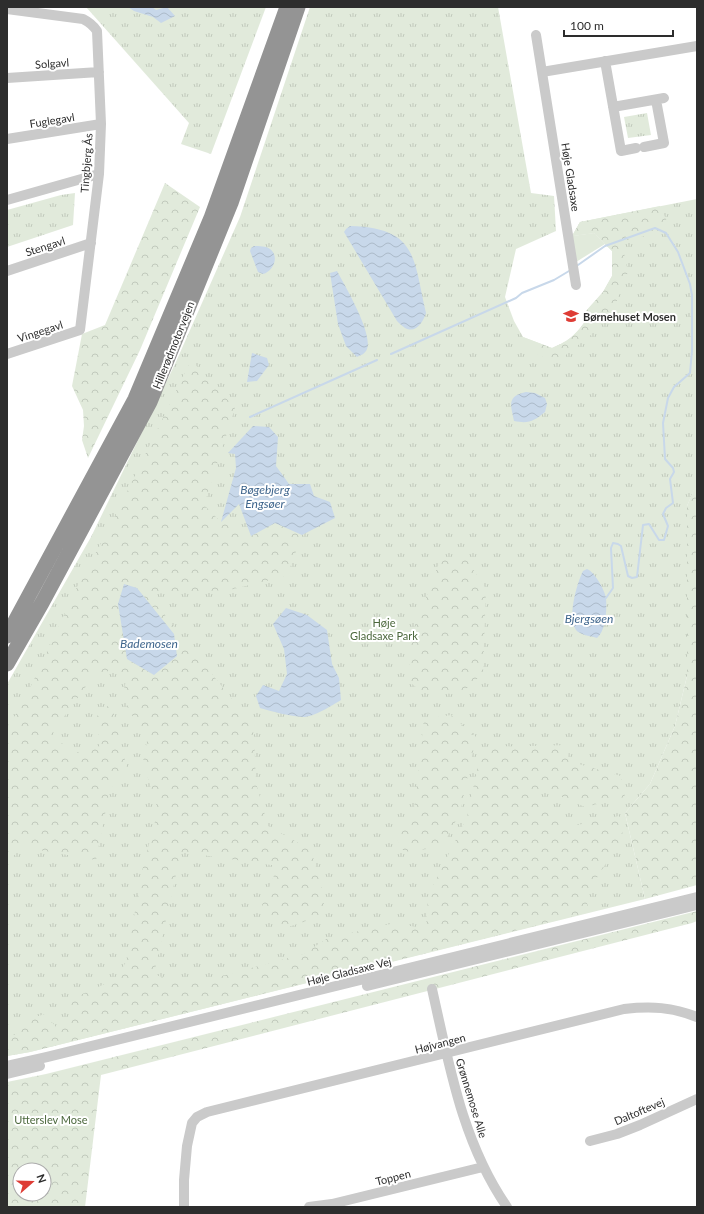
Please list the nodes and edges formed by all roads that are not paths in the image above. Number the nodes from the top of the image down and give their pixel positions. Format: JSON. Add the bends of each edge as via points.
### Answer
{"nodes":[{"id":1,"x":287,"y":7,"type":"edge"},
{"id":2,"x":298,"y":7,"type":"edge"},
{"id":3,"x":7,"y":9,"type":"edge"},
{"id":4,"x":536,"y":35,"type":"dead end"},
{"id":5,"x":697,"y":46,"type":"edge"},
{"id":6,"x":605,"y":61,"type":"junction"},
{"id":7,"x":99,"y":72,"type":"junction"},
{"id":8,"x":542,"y":72,"type":"junction"},
{"id":9,"x":7,"y":78,"type":"edge"},
{"id":10,"x":613,"y":107,"type":"junction"},
{"id":11,"x":101,"y":124,"type":"junction"},
{"id":12,"x":7,"y":139,"type":"edge"},
{"id":13,"x":99,"y":174,"type":"junction"},
{"id":14,"x":7,"y":200,"type":"edge"},
{"id":15,"x":91,"y":243,"type":"junction"},
{"id":16,"x":7,"y":271,"type":"edge"},
{"id":17,"x":576,"y":285,"type":"dead end"},
{"id":18,"x":80,"y":330,"type":"joint"},
{"id":19,"x":7,"y":354,"type":"edge"},
{"id":20,"x":7,"y":636,"type":"edge"},
{"id":21,"x":7,"y":664,"type":"edge"},
{"id":22,"x":697,"y":897,"type":"edge"},
{"id":23,"x":697,"y":905,"type":"edge"},
{"id":24,"x":432,"y":989,"type":"dead end"},
{"id":25,"x":697,"y":1017,"type":"edge"},
{"id":26,"x":447,"y":1054,"type":"junction"},
{"id":27,"x":7,"y":1066,"type":"edge"},
{"id":28,"x":7,"y":1074,"type":"edge"},
{"id":29,"x":697,"y":1099,"type":"edge"},
{"id":30,"x":590,"y":1141,"type":"dead end"},
{"id":31,"x":483,"y":1167,"type":"junction"},
{"id":32,"x":184,"y":1207,"type":"edge"},
{"id":33,"x":190,"y":1207,"type":"edge"},
{"id":34,"x":309,"y":1207,"type":"edge"},
{"id":35,"x":507,"y":1207,"type":"edge"}],
"edges":[{"from":1,"to":20,"type":"highway","name":"Hillerødmotorvejen","via":[[211,218],[135,399]]},
{"from":2,"to":21,"type":"highway","name":"Hillerødmotorvejen","via":[[231,203],[150,402]]},
{"from":3,"to":7,"type":"street","name":"Tingbjerg Ås","via":[[83,19],[94,26],[97,31]]},
{"from":4,"to":8,"type":"street","name":"Høje Gladsaxe"},
{"from":5,"to":6,"type":"street"},
{"from":6,"to":8,"type":"street"},
{"from":6,"to":10,"type":"street"},
{"from":7,"to":9,"type":"street","name":"Solgavl"},
{"from":7,"to":11,"type":"street","name":"Tingbjerg Ås"},
{"from":8,"to":17,"type":"street","name":"Høje Gladsaxe"},
{"from":10,"to":10,"type":"street","via":[[660,99],[664,143],[621,151]]},
{"from":11,"to":12,"type":"street","name":"Fuglegavl"},
{"from":11,"to":13,"type":"street","name":"Tingbjerg Ås"},
{"from":13,"to":14,"type":"street"},
{"from":13,"to":15,"type":"street","name":"Tingbjerg Ås"},
{"from":15,"to":16,"type":"street","name":"Stengavl"},
{"from":15,"to":18,"type":"street","name":"Tingbjerg Ås"},
{"from":18,"to":19,"type":"street","name":"Vingegavl"},
{"from":22,"to":27,"type":"street","name":"Høje Gladsaxe Vej"},
{"from":23,"to":28,"type":"street","name":"Høje Gladsaxe Vej"},
{"from":24,"to":26,"type":"street","name":"Grønnemose Alle"},
{"from":25,"to":26,"type":"street","name":"Højvangen","via":[[682,1011],[662,1008],[624,1009]]},
{"from":26,"to":31,"type":"street","name":"Grønnemose Alle","via":[[462,1114]]},
{"from":26,"to":32,"type":"street","name":"Højvangen","via":[[207,1112],[197,1117],[192,1123],[187,1146]]},
{"from":29,"to":30,"type":"street","name":"Daltoftevej","via":[[640,1125]]},
{"from":31,"to":34,"type":"street","name":"Toppen","via":[[332,1204]]},
{"from":31,"to":35,"type":"street","name":"Grønnemose Alle"},
{"from":32,"to":33,"type":"street"}]}
